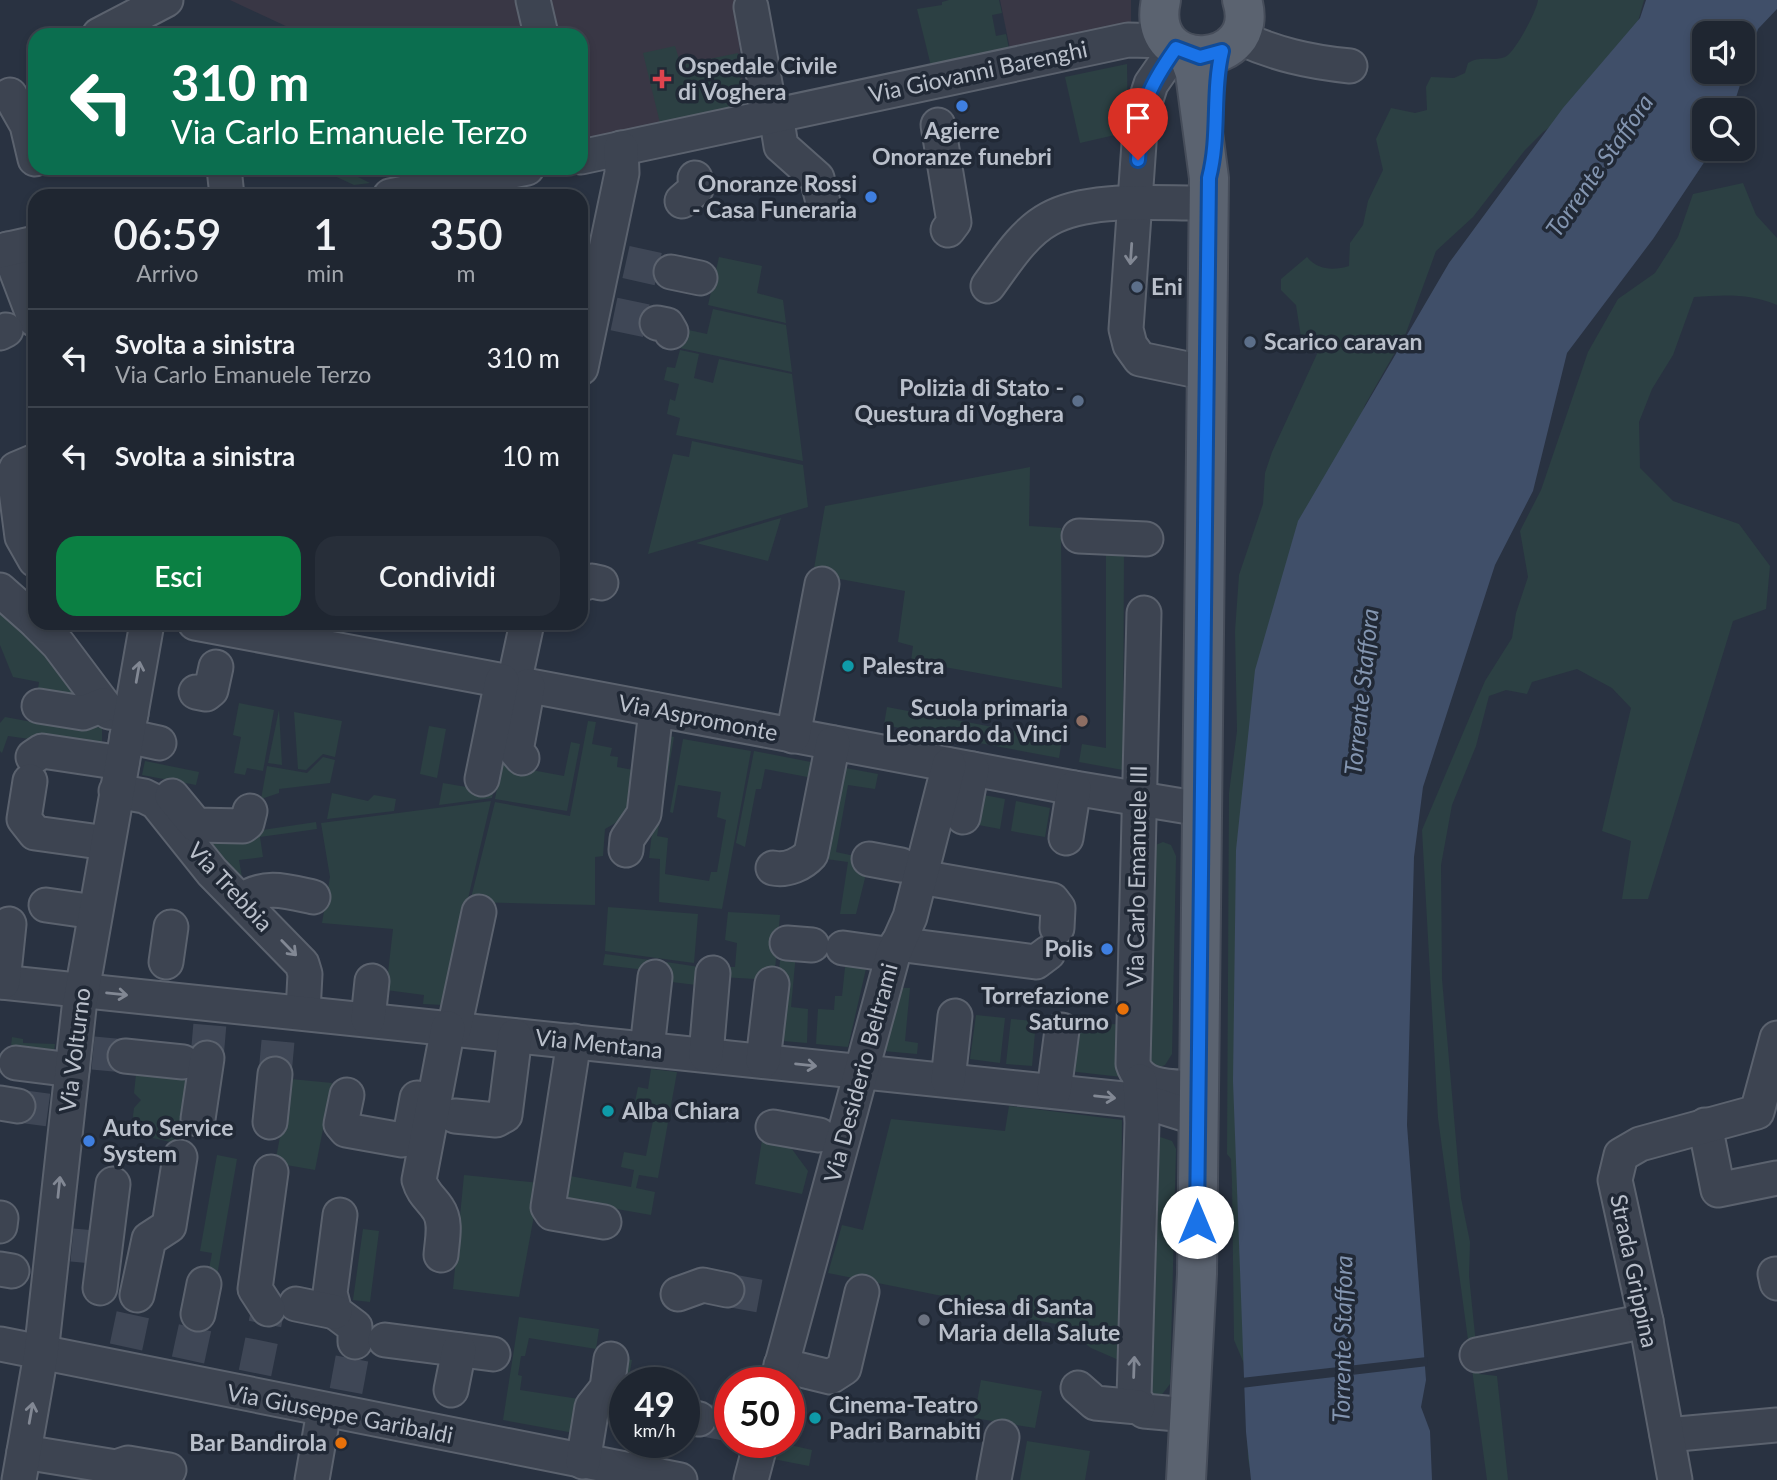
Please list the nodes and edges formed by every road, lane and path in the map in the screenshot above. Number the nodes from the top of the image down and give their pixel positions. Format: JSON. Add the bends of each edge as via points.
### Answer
{"nodes":[{"id":1,"x":1242,"y":0,"type":"edge"},
{"id":2,"x":751,"y":7,"type":"dead end"},
{"id":3,"x":151,"y":12,"type":"edge"},
{"id":4,"x":115,"y":28,"type":"edge"},
{"id":5,"x":1188,"y":35,"type":"edge"},
{"id":6,"x":1350,"y":66,"type":"dead end"},
{"id":7,"x":10,"y":95,"type":"dead end"},
{"id":8,"x":934,"y":103,"type":"junction"},
{"id":9,"x":773,"y":116,"type":"junction"},
{"id":10,"x":28,"y":130,"type":"edge"},
{"id":11,"x":621,"y":148,"type":"junction"},
{"id":12,"x":588,"y":155,"type":"edge"},
{"id":13,"x":515,"y":175,"type":"edge"},
{"id":14,"x":496,"y":186,"type":"edge"},
{"id":15,"x":461,"y":189,"type":"edge"},
{"id":16,"x":1208,"y":190,"type":"junction"},
{"id":17,"x":823,"y":202,"type":"dead end"},
{"id":18,"x":1135,"y":204,"type":"junction"},
{"id":19,"x":948,"y":230,"type":"dead end"},
{"id":20,"x":14,"y":248,"type":"edge"},
{"id":21,"x":988,"y":286,"type":"dead end"},
{"id":22,"x":14,"y":328,"type":"edge"},
{"id":23,"x":588,"y":351,"type":"edge"},
{"id":24,"x":1207,"y":373,"type":"junction"},
{"id":25,"x":28,"y":464,"type":"edge"},
{"id":26,"x":1079,"y":536,"type":"dead end"},
{"id":27,"x":1146,"y":539,"type":"dead end"},
{"id":28,"x":28,"y":549,"type":"edge"},
{"id":29,"x":28,"y":569,"type":"edge"},
{"id":30,"x":822,"y":584,"type":"dead end"},
{"id":31,"x":5,"y":593,"type":"edge"},
{"id":32,"x":1144,"y":613,"type":"dead end"},
{"id":33,"x":790,"y":614,"type":"dead end"},
{"id":34,"x":28,"y":615,"type":"edge"},
{"id":35,"x":44,"y":630,"type":"edge"},
{"id":36,"x":145,"y":630,"type":"edge"},
{"id":37,"x":526,"y":630,"type":"edge"},
{"id":38,"x":210,"y":652,"type":"edge"},
{"id":39,"x":515,"y":683,"type":"junction"},
{"id":40,"x":39,"y":706,"type":"dead end"},
{"id":41,"x":656,"y":710,"type":"junction"},
{"id":42,"x":783,"y":734,"type":"junction"},
{"id":43,"x":159,"y":743,"type":"dead end"},
{"id":44,"x":833,"y":743,"type":"junction"},
{"id":45,"x":120,"y":748,"type":"junction"},
{"id":46,"x":522,"y":758,"type":"dead end"},
{"id":47,"x":949,"y":765,"type":"junction"},
{"id":48,"x":482,"y":779,"type":"dead end"},
{"id":49,"x":155,"y":783,"type":"junction"},
{"id":50,"x":1074,"y":789,"type":"junction"},
{"id":51,"x":193,"y":792,"type":"dead end"},
{"id":52,"x":1139,"y":799,"type":"junction"},
{"id":53,"x":1201,"y":809,"type":"junction"},
{"id":54,"x":250,"y":811,"type":"dead end"},
{"id":55,"x":963,"y":817,"type":"dead end"},
{"id":56,"x":1066,"y":838,"type":"dead end"},
{"id":57,"x":626,"y":850,"type":"dead end"},
{"id":58,"x":105,"y":852,"type":"junction"},
{"id":59,"x":53,"y":856,"type":"dead end"},
{"id":60,"x":869,"y":859,"type":"dead end"},
{"id":61,"x":773,"y":869,"type":"dead end"},
{"id":62,"x":911,"y":871,"type":"junction"},
{"id":63,"x":313,"y":897,"type":"dead end"},
{"id":64,"x":241,"y":901,"type":"junction"},
{"id":65,"x":892,"y":904,"type":"dead end"},
{"id":66,"x":46,"y":905,"type":"dead end"},
{"id":67,"x":95,"y":912,"type":"junction"},
{"id":68,"x":479,"y":912,"type":"dead end"},
{"id":69,"x":9,"y":924,"type":"dead end"},
{"id":70,"x":171,"y":927,"type":"dead end"},
{"id":71,"x":814,"y":945,"type":"dead end"},
{"id":72,"x":909,"y":954,"type":"junction"},
{"id":73,"x":713,"y":973,"type":"dead end"},
{"id":74,"x":655,"y":977,"type":"dead end"},
{"id":75,"x":164,"y":980,"type":"junction"},
{"id":76,"x":372,"y":981,"type":"dead end"},
{"id":77,"x":1,"y":982,"type":"edge"},
{"id":78,"x":772,"y":984,"type":"dead end"},
{"id":79,"x":81,"y":990,"type":"junction"},
{"id":80,"x":955,"y":1016,"type":"dead end"},
{"id":81,"x":288,"y":1017,"type":"junction"},
{"id":82,"x":368,"y":1019,"type":"junction"},
{"id":83,"x":444,"y":1028,"type":"junction"},
{"id":84,"x":1050,"y":1029,"type":"dead end"},
{"id":85,"x":515,"y":1036,"type":"junction"},
{"id":86,"x":1777,"y":1038,"type":"edge"},
{"id":87,"x":574,"y":1041,"type":"junction"},
{"id":88,"x":647,"y":1049,"type":"junction"},
{"id":89,"x":706,"y":1055,"type":"junction"},
{"id":90,"x":125,"y":1056,"type":"tunnel mouth"},
{"id":91,"x":79,"y":1058,"type":"junction"},
{"id":92,"x":764,"y":1061,"type":"junction"},
{"id":93,"x":16,"y":1063,"type":"dead end"},
{"id":94,"x":861,"y":1071,"type":"junction"},
{"id":95,"x":275,"y":1074,"type":"tunnel mouth"},
{"id":96,"x":948,"y":1080,"type":"junction"},
{"id":97,"x":1141,"y":1089,"type":"junction"},
{"id":98,"x":1043,"y":1090,"type":"junction"},
{"id":99,"x":347,"y":1095,"type":"dead end"},
{"id":100,"x":1197,"y":1103,"type":"junction"},
{"id":101,"x":33,"y":1108,"type":"edge"},
{"id":102,"x":1767,"y":1110,"type":"edge"},
{"id":103,"x":455,"y":1116,"type":"dead end"},
{"id":104,"x":198,"y":1119,"type":"dead end"},
{"id":105,"x":270,"y":1122,"type":"dead end"},
{"id":106,"x":1705,"y":1125,"type":"junction"},
{"id":107,"x":773,"y":1127,"type":"dead end"},
{"id":108,"x":819,"y":1135,"type":"dead end"},
{"id":109,"x":180,"y":1157,"type":"dead end"},
{"id":110,"x":271,"y":1172,"type":"dead end"},
{"id":111,"x":1777,"y":1178,"type":"edge"},
{"id":112,"x":113,"y":1184,"type":"dead end"},
{"id":113,"x":340,"y":1215,"type":"dead end"},
{"id":114,"x":604,"y":1222,"type":"dead end"},
{"id":115,"x":89,"y":1247,"type":"junction"},
{"id":116,"x":441,"y":1255,"type":"dead end"},
{"id":117,"x":22,"y":1273,"type":"edge"},
{"id":118,"x":100,"y":1288,"type":"tunnel mouth"},
{"id":119,"x":727,"y":1290,"type":"tunnel mouth"},
{"id":120,"x":862,"y":1292,"type":"dead end"},
{"id":121,"x":678,"y":1294,"type":"dead end"},
{"id":122,"x":137,"y":1295,"type":"tunnel mouth"},
{"id":123,"x":335,"y":1312,"type":"junction"},
{"id":124,"x":1646,"y":1321,"type":"junction"},
{"id":125,"x":1195,"y":1339,"type":"junction"},
{"id":126,"x":0,"y":1344,"type":"edge"},
{"id":127,"x":460,"y":1350,"type":"junction"},
{"id":128,"x":41,"y":1354,"type":"junction"},
{"id":129,"x":493,"y":1354,"type":"dead end"},
{"id":130,"x":1477,"y":1354,"type":"dead end"},
{"id":131,"x":611,"y":1359,"type":"dead end"},
{"id":132,"x":780,"y":1367,"type":"edge"},
{"id":133,"x":805,"y":1376,"type":"edge"},
{"id":134,"x":1078,"y":1388,"type":"dead end"},
{"id":135,"x":337,"y":1405,"type":"junction"},
{"id":136,"x":1138,"y":1407,"type":"junction"},
{"id":137,"x":447,"y":1412,"type":"junction"},
{"id":138,"x":1188,"y":1415,"type":"junction"},
{"id":139,"x":1777,"y":1425,"type":"edge"},
{"id":140,"x":1667,"y":1435,"type":"junction"},
{"id":141,"x":1002,"y":1437,"type":"dead end"},
{"id":142,"x":757,"y":1458,"type":"edge"},
{"id":143,"x":16,"y":1462,"type":"edge"},
{"id":144,"x":169,"y":1470,"type":"dead end"},
{"id":145,"x":587,"y":1470,"type":"edge"},
{"id":146,"x":312,"y":1480,"type":"edge"},
{"id":147,"x":680,"y":1480,"type":"edge"},
{"id":148,"x":751,"y":1480,"type":"edge"},
{"id":149,"x":994,"y":1480,"type":"edge"},
{"id":150,"x":1186,"y":1480,"type":"edge"},
{"id":151,"x":1213,"y":1480,"type":"edge"},
{"id":152,"x":1675,"y":1480,"type":"edge"}],
"edges":[{"from":1,"to":5,"type":"main road","via":[[1245,18]]},
{"from":2,"to":9,"type":"street"},
{"from":3,"to":4,"type":"street"},
{"from":5,"to":6,"type":"street","via":[[1309,62]]},
{"from":5,"to":8,"type":"street","name":"Via Giovanni Barenghi","via":[[1128,40]]},
{"from":5,"to":16,"type":"main road"},
{"from":5,"to":18,"type":"street","via":[[1151,84],[1141,115]]},
{"from":7,"to":10,"type":"street"},
{"from":8,"to":9,"type":"street","name":"Via Giovanni Barenghi"},
{"from":8,"to":19,"type":"street","via":[[954,222]]},
{"from":9,"to":11,"type":"street","name":"Via Giovanni Barenghi","via":[[689,167]]},
{"from":9,"to":17,"type":"street","via":[[781,146],[817,178]]},
{"from":11,"to":12,"type":"street","name":"Via Giovanni Barenghi"},
{"from":11,"to":23,"type":"street","via":[[615,260],[604,311]]},
{"from":13,"to":14,"type":"street"},
{"from":14,"to":15,"type":"street"},
{"from":16,"to":18,"type":"street"},
{"from":16,"to":24,"type":"main road"},
{"from":18,"to":21,"type":"street","via":[[1086,206],[1049,219],[1020,242]]},
{"from":18,"to":24,"type":"street","one_way":true,"via":[[1126,328],[1130,345],[1140,359]]},
{"from":20,"to":22,"type":"street"},
{"from":24,"to":53,"type":"main road"},
{"from":25,"to":28,"type":"street","via":[[14,475],[22,537]]},
{"from":26,"to":27,"type":"street"},
{"from":29,"to":31,"type":"street"},
{"from":30,"to":42,"type":"street"},
{"from":31,"to":34,"type":"street"},
{"from":32,"to":52,"type":"street","name":"Via Carlo Emanuele III"},
{"from":33,"to":42,"type":"street"},
{"from":35,"to":45,"type":"street","via":[[58,644]]},
{"from":45,"to":36,"type":"street","name":"Via Volturno","one_way":true},
{"from":37,"to":39,"type":"street"},
{"from":38,"to":39,"type":"street","name":"Via Aspromonte"},
{"from":39,"to":41,"type":"street","name":"Via Aspromonte"},
{"from":39,"to":46,"type":"street","via":[[516,751]]},
{"from":39,"to":48,"type":"street"},
{"from":40,"to":45,"type":"street","via":[[83,713]]},
{"from":41,"to":42,"type":"street","name":"Via Aspromonte"},
{"from":41,"to":57,"type":"street","via":[[645,814],[627,839]]},
{"from":42,"to":44,"type":"street","name":"Via Aspromonte"},
{"from":43,"to":45,"type":"street"},
{"from":44,"to":47,"type":"street","name":"Via Aspromonte"},
{"from":44,"to":61,"type":"street","via":[[811,854],[803,862]]},
{"from":45,"to":49,"type":"street"},
{"from":45,"to":58,"type":"street","name":"Via Volturno"},
{"from":45,"to":58,"type":"street","via":[[42,751],[32,769],[24,819],[35,833]]},
{"from":45,"to":64,"type":"street","name":"Via Trebbia","via":[[144,796],[156,802]]},
{"from":47,"to":50,"type":"street","name":"Via Aspromonte"},
{"from":47,"to":55,"type":"street"},
{"from":47,"to":62,"type":"street"},
{"from":49,"to":51,"type":"street"},
{"from":49,"to":54,"type":"street","via":[[168,791],[196,825],[243,826]]},
{"from":50,"to":52,"type":"street","name":"Via Aspromonte"},
{"from":50,"to":56,"type":"street"},
{"from":52,"to":53,"type":"street","name":"Via Aspromonte"},
{"from":52,"to":97,"type":"street","name":"Via Carlo Emanuele III","via":[[1133,1064]]},
{"from":53,"to":100,"type":"main road"},
{"from":58,"to":59,"type":"street"},
{"from":58,"to":67,"type":"street","name":"Via Volturno"},
{"from":60,"to":62,"type":"street"},
{"from":62,"to":65,"type":"street"},
{"from":62,"to":72,"type":"street","name":"Via Desiderio Beltrami"},
{"from":62,"to":72,"type":"street","via":[[1052,900],[1058,908],[1053,940],[1036,962]]},
{"from":63,"to":64,"type":"street","via":[[277,889],[254,892]]},
{"from":64,"to":81,"type":"street","name":"Via Trebbia","one_way":true,"via":[[302,964],[305,974]]},
{"from":66,"to":67,"type":"street"},
{"from":67,"to":79,"type":"street","name":"Via Volturno"},
{"from":68,"to":83,"type":"street"},
{"from":69,"to":77,"type":"street"},
{"from":70,"to":75,"type":"street"},
{"from":71,"to":72,"type":"street"},
{"from":72,"to":94,"type":"street","name":"Via Desiderio Beltrami"},
{"from":73,"to":89,"type":"street"},
{"from":74,"to":88,"type":"street"},
{"from":79,"to":75,"type":"street","name":"Via Mentana","one_way":true},
{"from":75,"to":81,"type":"street","name":"Via Mentana","via":[[211,1013]]},
{"from":76,"to":82,"type":"street"},
{"from":77,"to":79,"type":"street","name":"Via Mentana"},
{"from":78,"to":92,"type":"street"},
{"from":79,"to":91,"type":"street","name":"Via Volturno"},
{"from":80,"to":96,"type":"street"},
{"from":81,"to":82,"type":"street","name":"Via Mentana"},
{"from":82,"to":83,"type":"street","name":"Via Mentana"},
{"from":83,"to":85,"type":"street","name":"Via Mentana"},
{"from":83,"to":99,"type":"street","via":[[410,1135],[402,1140],[346,1130],[341,1124]]},
{"from":83,"to":116,"type":"street","via":[[419,1180],[423,1192],[439,1209]]},
{"from":84,"to":98,"type":"street"},
{"from":85,"to":87,"type":"street","name":"Via Mentana"},
{"from":85,"to":103,"type":"street","via":[[505,1115],[496,1121]]},
{"from":86,"to":102,"type":"street","name":"Strada Grippina"},
{"from":87,"to":88,"type":"street","name":"Via Mentana"},
{"from":87,"to":114,"type":"street","via":[[548,1207],[552,1213]]},
{"from":88,"to":89,"type":"street","name":"Via Mentana"},
{"from":89,"to":92,"type":"street","name":"Via Mentana"},
{"from":90,"to":104,"type":"street","via":[[195,1060]]},
{"from":91,"to":93,"type":"street"},
{"from":91,"to":101,"type":"street","name":"Via Volturno"},
{"from":92,"to":94,"type":"street","name":"Via Mentana","one_way":true},
{"from":94,"to":96,"type":"street","name":"Via Mentana"},
{"from":94,"to":132,"type":"street","name":"Via Desiderio Beltrami","via":[[786,1302]]},
{"from":95,"to":105,"type":"street"},
{"from":96,"to":98,"type":"street","name":"Via Mentana"},
{"from":98,"to":97,"type":"street","name":"Via Mentana","one_way":true},
{"from":97,"to":100,"type":"street","name":"Via Mentana"},
{"from":136,"to":97,"type":"street","name":"Via Carlo Emanuele III","one_way":true,"via":[[1134,1387]]},
{"from":100,"to":125,"type":"main road"},
{"from":115,"to":101,"type":"street","name":"Via Volturno","one_way":true},
{"from":102,"to":106,"type":"street","name":"Strada Grippina"},
{"from":106,"to":111,"type":"street","via":[[1718,1190]]},
{"from":106,"to":124,"type":"street","name":"Strada Grippina","via":[[1640,1144],[1621,1155],[1615,1180]]},
{"from":107,"to":108,"type":"street"},
{"from":109,"to":122,"type":"street","via":[[169,1226],[149,1239]]},
{"from":110,"to":123,"type":"street","via":[[255,1289],[282,1307]]},
{"from":112,"to":115,"type":"street"},
{"from":113,"to":123,"type":"street","via":[[330,1293]]},
{"from":115,"to":117,"type":"street","name":"Via Volturno"},
{"from":115,"to":118,"type":"street"},
{"from":117,"to":128,"type":"street","name":"Via Volturno"},
{"from":119,"to":121,"type":"street","via":[[703,1285]]},
{"from":120,"to":133,"type":"street","via":[[844,1368],[830,1377]]},
{"from":123,"to":127,"type":"street","via":[[391,1348]]},
{"from":124,"to":130,"type":"street"},
{"from":124,"to":140,"type":"street","name":"Strada Grippina"},
{"from":125,"to":138,"type":"main road"},
{"from":125,"to":151,"type":"main road"},
{"from":126,"to":128,"type":"street","name":"Via Giuseppe Garibaldi"},
{"from":127,"to":129,"type":"street"},
{"from":127,"to":137,"type":"street"},
{"from":128,"to":135,"type":"street","name":"Via Giuseppe Garibaldi","via":[[124,1359]]},
{"from":143,"to":128,"type":"street","name":"Via Volturno","one_way":true},
{"from":131,"to":145,"type":"street","via":[[607,1388],[592,1407]]},
{"from":134,"to":136,"type":"street","via":[[1095,1403]]},
{"from":135,"to":137,"type":"street","name":"Via Giuseppe Garibaldi"},
{"from":135,"to":146,"type":"street"},
{"from":136,"to":138,"type":"street","via":[[1151,1413]]},
{"from":137,"to":145,"type":"street","name":"Via Giuseppe Garibaldi"},
{"from":138,"to":150,"type":"main road"},
{"from":139,"to":140,"type":"street"},
{"from":140,"to":152,"type":"street","name":"Strada Grippina"},
{"from":141,"to":149,"type":"street"},
{"from":142,"to":148,"type":"street"},
{"from":143,"to":144,"type":"street","via":[[117,1467],[128,1463]]},
{"from":145,"to":147,"type":"street","name":"Via Giuseppe Garibaldi"}]}
